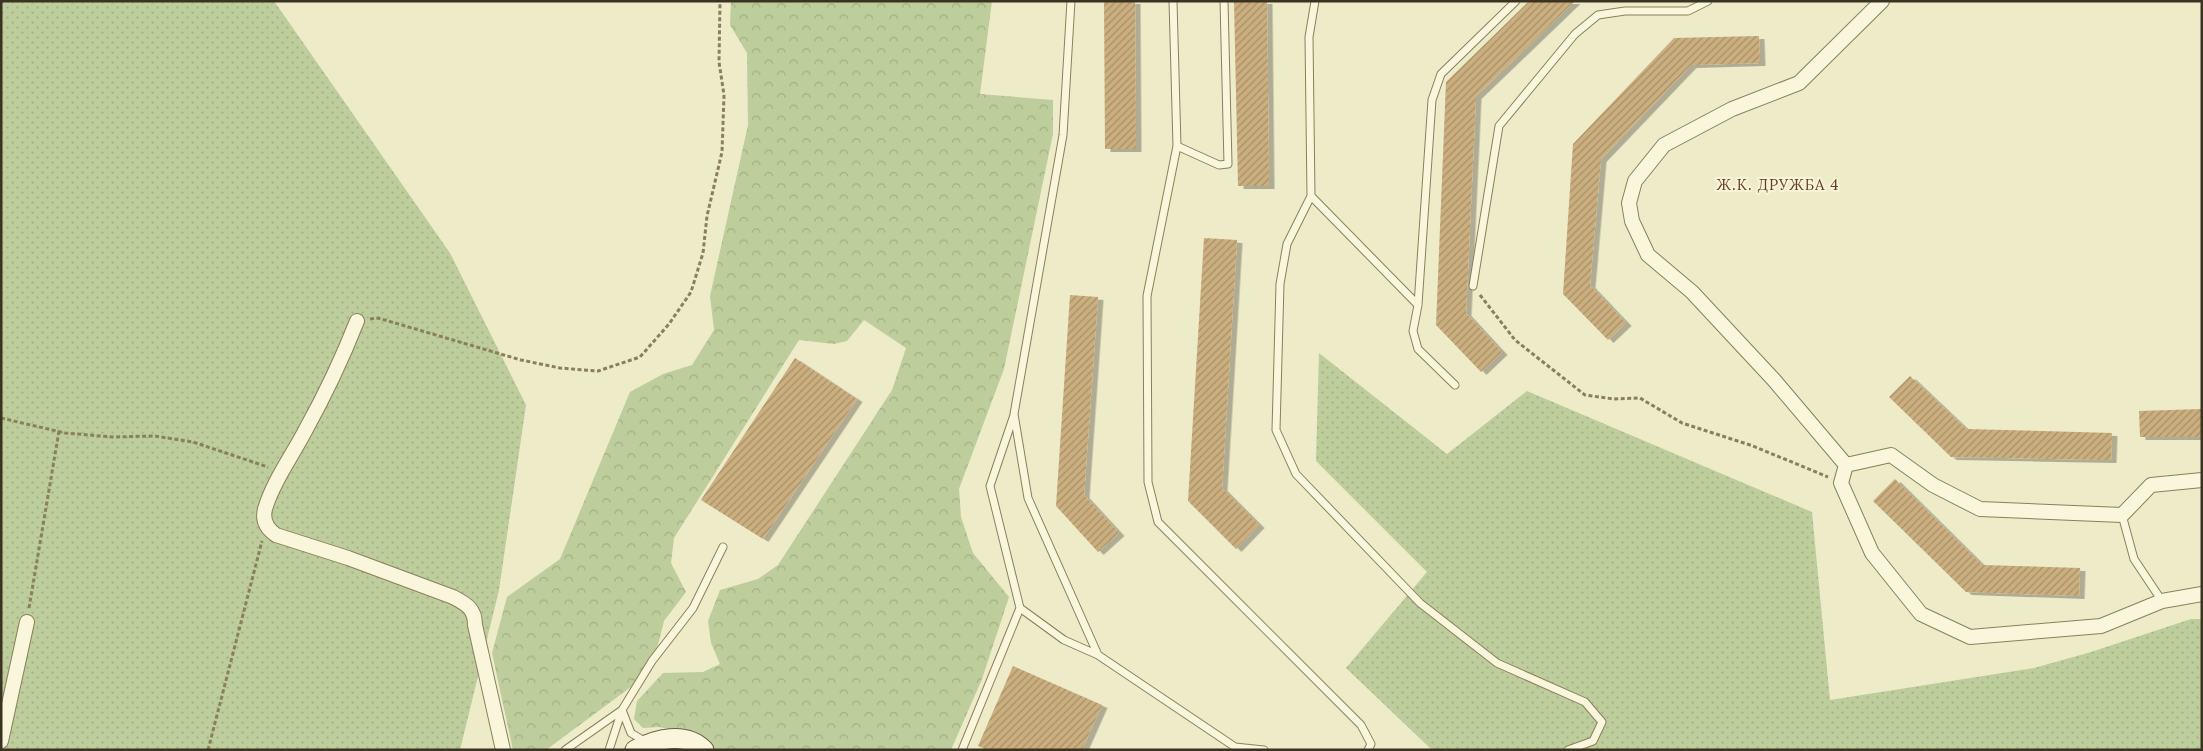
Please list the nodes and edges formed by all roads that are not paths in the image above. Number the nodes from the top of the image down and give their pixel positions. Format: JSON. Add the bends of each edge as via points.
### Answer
{"nodes":[{"id":1,"x":1071,"y":1,"type":"edge"},
{"id":2,"x":1173,"y":1,"type":"edge"},
{"id":3,"x":1224,"y":1,"type":"edge"},
{"id":4,"x":1315,"y":1,"type":"edge"},
{"id":5,"x":1516,"y":1,"type":"edge"},
{"id":6,"x":1708,"y":1,"type":"edge"},
{"id":7,"x":1882,"y":1,"type":"edge"},
{"id":8,"x":1177,"y":146,"type":"junction"},
{"id":9,"x":1311,"y":196,"type":"junction"},
{"id":10,"x":1473,"y":286,"type":"road end"},
{"id":11,"x":1418,"y":305,"type":"junction"},
{"id":12,"x":357,"y":321,"type":"road end"},
{"id":13,"x":1455,"y":385,"type":"dead end"},
{"id":14,"x":1014,"y":414,"type":"junction"},
{"id":15,"x":1846,"y":465,"type":"junction"},
{"id":16,"x":2202,"y":480,"type":"edge"},
{"id":17,"x":2122,"y":515,"type":"junction"},
{"id":18,"x":722,"y":547,"type":"dead end"},
{"id":19,"x":2202,"y":594,"type":"edge"},
{"id":20,"x":2162,"y":601,"type":"junction"},
{"id":21,"x":1020,"y":608,"type":"junction"},
{"id":22,"x":26,"y":622,"type":"road end"},
{"id":23,"x":1098,"y":655,"type":"junction"},
{"id":24,"x":622,"y":710,"type":"junction"},
{"id":25,"x":1,"y":741,"type":"edge"},
{"id":26,"x":642,"y":746,"type":"edge"},
{"id":27,"x":503,"y":750,"type":"edge"},
{"id":28,"x":565,"y":750,"type":"edge"},
{"id":29,"x":609,"y":750,"type":"edge"},
{"id":30,"x":704,"y":750,"type":"edge"},
{"id":31,"x":962,"y":750,"type":"edge"},
{"id":32,"x":1264,"y":750,"type":"edge"},
{"id":33,"x":1368,"y":750,"type":"edge"},
{"id":34,"x":1568,"y":750,"type":"edge"}],
"edges":[{"from":1,"to":14,"type":"lane","via":[[1063,135]]},
{"from":2,"to":8,"type":"lane"},
{"from":3,"to":8,"type":"lane","via":[[1228,164],[1219,165]]},
{"from":4,"to":9,"type":"lane","via":[[1309,36]]},
{"from":5,"to":11,"type":"lane","via":[[1441,74],[1432,100]]},
{"from":6,"to":10,"type":"lane","via":[[1688,11],[1625,11],[1598,15],[1575,34],[1499,126]]},
{"from":7,"to":15,"type":"street","via":[[1799,83],[1732,109],[1664,144],[1635,181],[1629,203],[1632,221],[1648,254],[1692,292],[1774,380]]},
{"from":8,"to":33,"type":"lane","via":[[1147,296],[1148,482],[1158,522],[1361,725],[1371,744]]},
{"from":9,"to":11,"type":"lane"},
{"from":9,"to":34,"type":"lane","via":[[1287,244],[1280,284],[1276,430],[1296,474],[1420,602],[1497,662],[1585,702],[1602,722],[1593,741]]},
{"from":11,"to":13,"type":"lane","via":[[1413,332],[1418,349]]},
{"from":12,"to":27,"type":"street","via":[[334,379],[283,472],[265,511],[264,521],[276,536],[348,558],[469,606],[475,614]]},
{"from":14,"to":21,"type":"lane","via":[[990,486]]},
{"from":14,"to":23,"type":"lane","via":[[1028,498]]},
{"from":15,"to":17,"type":"street","via":[[1891,455],[1933,485],[1980,510]]},
{"from":15,"to":20,"type":"street","via":[[1841,482],[1872,553],[1920,614],[1970,637],[2101,626]]},
{"from":16,"to":17,"type":"street","via":[[2151,485]]},
{"from":17,"to":20,"type":"lane","via":[[2134,558]]},
{"from":18,"to":24,"type":"lane","via":[[693,608],[652,661]]},
{"from":19,"to":20,"type":"street"},
{"from":21,"to":23,"type":"lane","via":[[1064,640]]},
{"from":21,"to":31,"type":"lane"},
{"from":22,"to":25,"type":"street"},
{"from":23,"to":32,"type":"lane","via":[[1235,747]]},
{"from":24,"to":26,"type":"lane","via":[[631,733]]},
{"from":24,"to":28,"type":"lane"},
{"from":24,"to":29,"type":"lane"},
{"from":26,"to":30,"type":"main road","via":[[663,739],[686,739]]}]}
